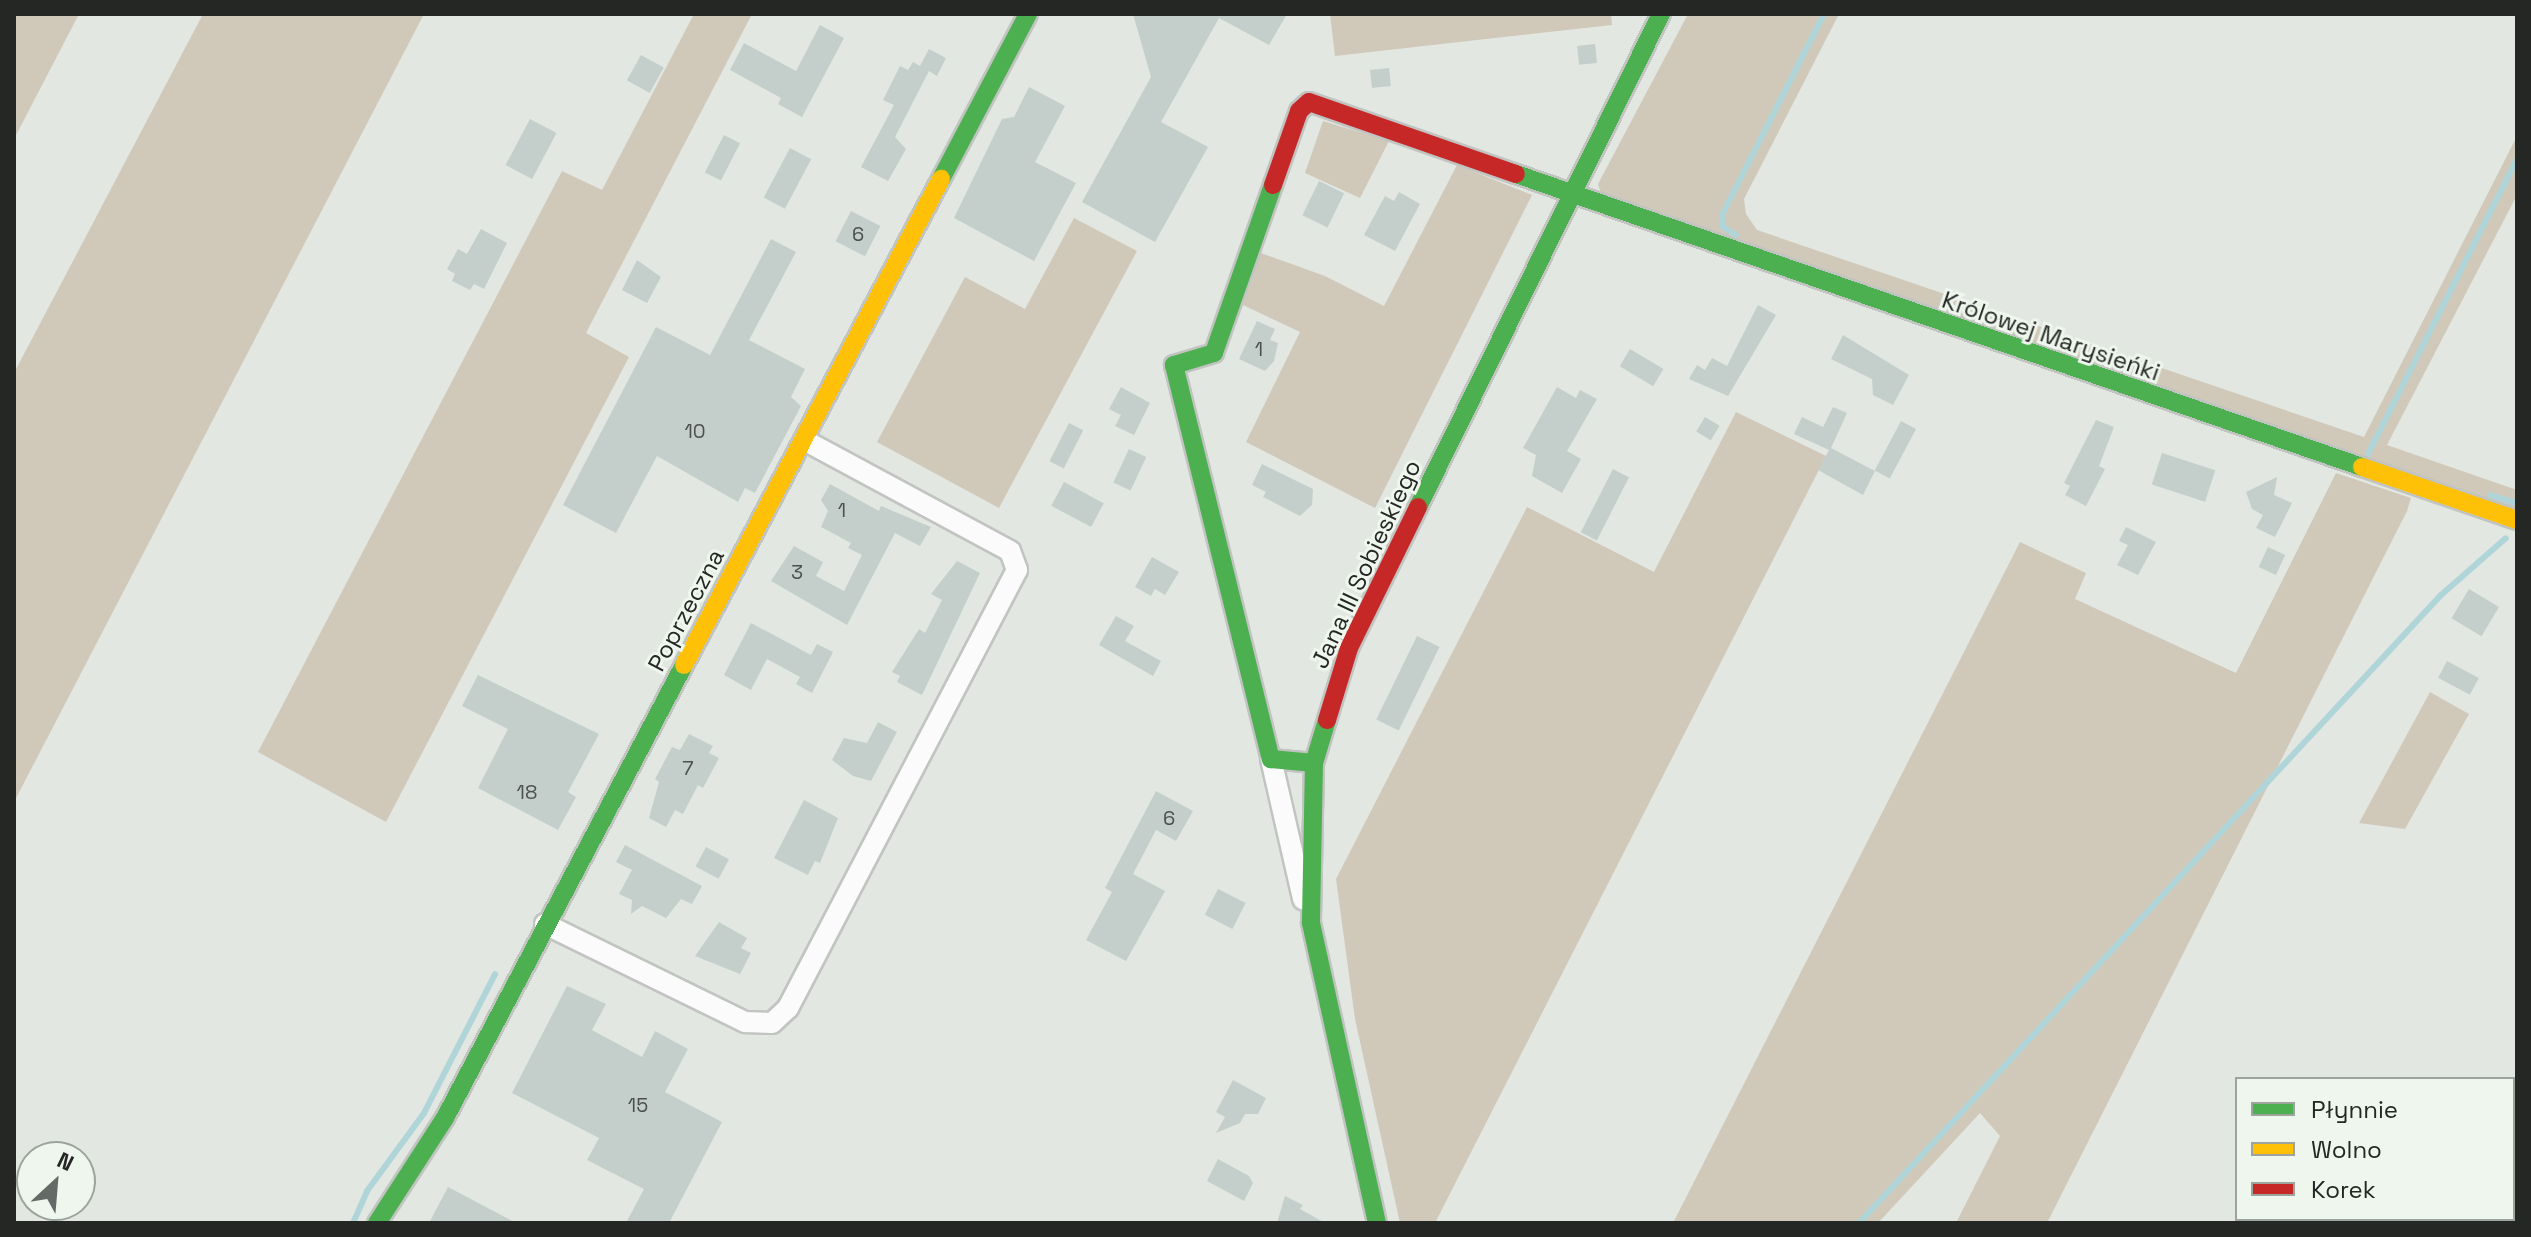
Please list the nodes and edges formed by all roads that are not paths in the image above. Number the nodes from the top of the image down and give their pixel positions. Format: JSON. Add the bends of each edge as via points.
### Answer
{"nodes":[{"id":1,"x":1028,"y":14,"type":"edge"},
{"id":2,"x":1661,"y":14,"type":"edge"},
{"id":3,"x":1570,"y":196,"type":"junction"},
{"id":4,"x":804,"y":440,"type":"junction"},
{"id":5,"x":2517,"y":520,"type":"edge"},
{"id":6,"x":1271,"y":759,"type":"junction"},
{"id":7,"x":1314,"y":763,"type":"junction"},
{"id":8,"x":1311,"y":923,"type":"junction"},
{"id":9,"x":545,"y":924,"type":"junction"},
{"id":10,"x":377,"y":1223,"type":"edge"},
{"id":11,"x":1377,"y":1223,"type":"edge"}],
"edges":[{"from":1,"to":4,"type":"street","name":"Poprzeczna"},
{"from":2,"to":3,"type":"street","name":"Jana III Sobieskiego"},
{"from":3,"to":5,"type":"street","name":"Królowej Marysieńki"},
{"from":3,"to":6,"type":"street","name":"Królowej Marysieńki","via":[[1320,103],[1309,102],[1299,111],[1214,353],[1174,365]]},
{"from":3,"to":7,"type":"street","name":"Jana III Sobieskiego","via":[[1349,648]]},
{"from":4,"to":9,"type":"street","name":"Poprzeczna"},
{"from":4,"to":9,"type":"street","via":[[1010,551],[1017,570],[788,1008],[772,1023],[745,1022]]},
{"from":6,"to":7,"type":"street"},
{"from":6,"to":8,"type":"street","via":[[1290,858]]},
{"from":7,"to":8,"type":"street","name":"Jana III Sobieskiego"},
{"from":8,"to":11,"type":"street","name":"Jana III Sobieskiego"},
{"from":9,"to":10,"type":"street","name":"Poprzeczna","via":[[445,1118]]}]}
